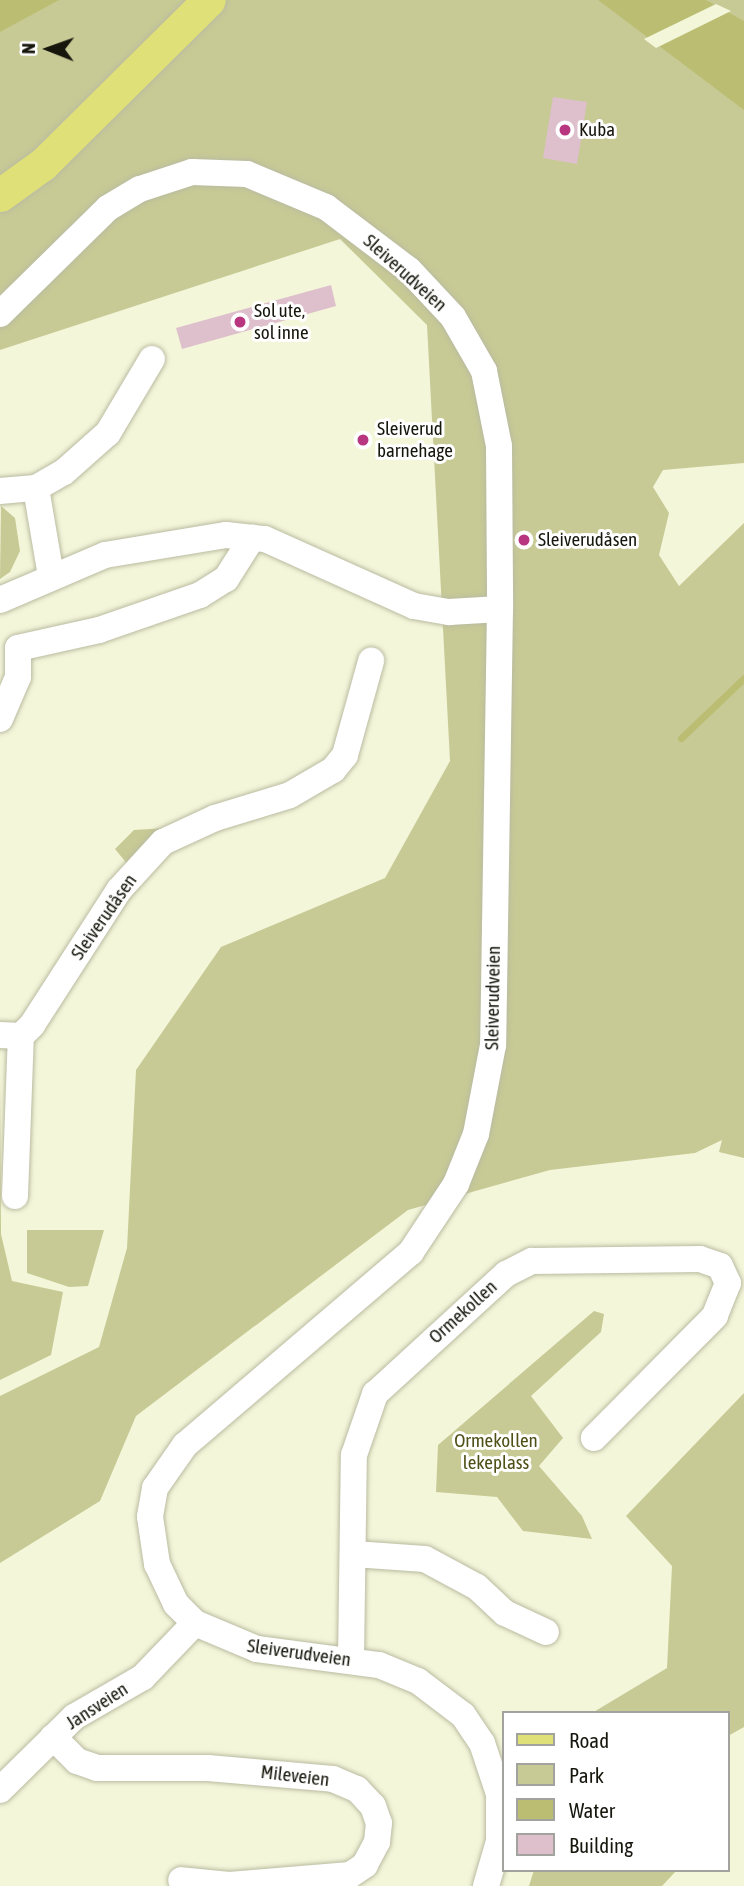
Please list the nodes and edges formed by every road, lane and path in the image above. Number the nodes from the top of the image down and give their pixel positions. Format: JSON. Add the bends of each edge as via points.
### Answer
{"nodes":[{"id":1,"x":209,"y":0,"type":"edge"},
{"id":2,"x":83,"y":119,"type":"junction"},
{"id":3,"x":0,"y":169,"type":"edge"},
{"id":4,"x":0,"y":195,"type":"edge"},
{"id":5,"x":0,"y":314,"type":"edge"},
{"id":6,"x":152,"y":359,"type":"dead end"},
{"id":7,"x":36,"y":488,"type":"junction"},
{"id":8,"x":0,"y":491,"type":"edge"},
{"id":9,"x":252,"y":538,"type":"junction"},
{"id":10,"x":51,"y":576,"type":"junction"},
{"id":11,"x":0,"y":600,"type":"edge"},
{"id":12,"x":500,"y":609,"type":"junction"},
{"id":13,"x":372,"y":661,"type":"dead end"},
{"id":14,"x":0,"y":719,"type":"edge"},
{"id":15,"x":11,"y":1035,"type":"edge"},
{"id":16,"x":15,"y":1196,"type":"dead end"},
{"id":17,"x":735,"y":1268,"type":"edge"},
{"id":18,"x":594,"y":1438,"type":"dead end"},
{"id":19,"x":354,"y":1554,"type":"junction"},
{"id":20,"x":195,"y":1623,"type":"junction"},
{"id":21,"x":546,"y":1632,"type":"dead end"},
{"id":22,"x":351,"y":1660,"type":"junction"},
{"id":23,"x":53,"y":1737,"type":"junction"},
{"id":24,"x":0,"y":1790,"type":"edge"},
{"id":25,"x":181,"y":1880,"type":"dead end"},
{"id":26,"x":486,"y":1886,"type":"edge"}],
"edges":[{"from":1,"to":2,"type":"main road"},
{"from":2,"to":3,"type":"main road"},
{"from":2,"to":4,"type":"main road","via":[[43,164]]},
{"from":5,"to":12,"type":"street","name":"Sleiverudveien","via":[[108,208],[168,179],[219,170],[247,173],[327,207],[432,292],[453,317],[484,371],[499,446]]},
{"from":6,"to":7,"type":"street","via":[[108,433],[64,472]]},
{"from":7,"to":8,"type":"street"},
{"from":7,"to":10,"type":"street"},
{"from":9,"to":10,"type":"street","via":[[177,540],[105,555]]},
{"from":9,"to":12,"type":"street","via":[[295,550],[414,606],[450,611]]},
{"from":9,"to":14,"type":"street","via":[[226,579],[200,595],[99,630],[18,648],[18,677]]},
{"from":10,"to":11,"type":"street"},
{"from":12,"to":20,"type":"street","name":"Sleiverudveien","via":[[493,1045],[487,1095],[457,1184],[411,1252],[214,1418],[166,1467],[155,1488],[150,1540],[176,1604]]},
{"from":13,"to":15,"type":"street","name":"Sleiverudåsen","via":[[345,755],[333,770],[290,795],[215,818],[163,842],[118,890]]},
{"from":15,"to":16,"type":"street","name":"Sleiverudåsen"},
{"from":17,"to":18,"type":"street","name":"Ormekollen","via":[[715,1316]]},
{"from":17,"to":19,"type":"street","name":"Ormekollen","via":[[700,1259],[549,1259],[506,1274],[393,1375],[364,1413],[354,1455]]},
{"from":19,"to":21,"type":"street","via":[[425,1559],[477,1587],[505,1613]]},
{"from":19,"to":22,"type":"street","name":"Ormekollen"},
{"from":20,"to":22,"type":"street","name":"Sleiverudveien","via":[[257,1649]]},
{"from":20,"to":23,"type":"street","name":"Jansveien","via":[[143,1677],[74,1717]]},
{"from":22,"to":26,"type":"street","name":"Sleiverudveien","via":[[379,1665],[430,1688],[463,1715],[482,1743],[495,1772],[501,1814]]},
{"from":23,"to":24,"type":"street","name":"Jansveien"},
{"from":23,"to":25,"type":"street","name":"Mileveien","via":[[77,1760],[97,1768],[208,1768],[333,1779],[357,1789],[373,1806],[379,1823],[377,1842],[365,1865],[350,1875],[229,1885]]}]}
